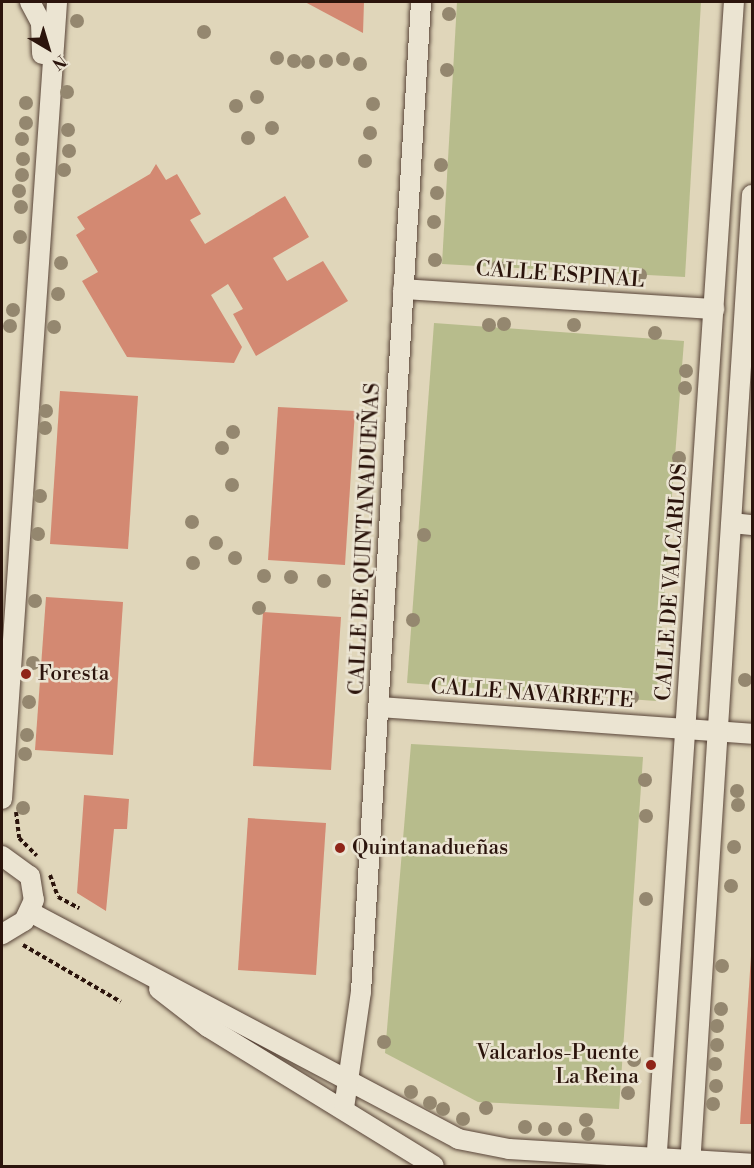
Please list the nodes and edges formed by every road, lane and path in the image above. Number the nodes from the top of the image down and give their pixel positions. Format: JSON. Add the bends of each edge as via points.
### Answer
{"nodes":[{"id":1,"x":30,"y":2,"type":"edge"},
{"id":2,"x":57,"y":2,"type":"edge"},
{"id":3,"x":421,"y":2,"type":"edge"},
{"id":4,"x":734,"y":2,"type":"edge"},
{"id":5,"x":44,"y":141,"type":"junction"},
{"id":6,"x":753,"y":195,"type":"edge"},
{"id":7,"x":403,"y":289,"type":"junction"},
{"id":8,"x":714,"y":309,"type":"junction"},
{"id":9,"x":753,"y":389,"type":"edge"},
{"id":10,"x":740,"y":419,"type":"junction"},
{"id":11,"x":732,"y":523,"type":"junction"},
{"id":12,"x":753,"y":525,"type":"edge"},
{"id":13,"x":379,"y":707,"type":"junction"},
{"id":14,"x":686,"y":729,"type":"junction"},
{"id":15,"x":718,"y":731,"type":"junction"},
{"id":16,"x":753,"y":734,"type":"edge"},
{"id":17,"x":9,"y":799,"type":"edge"},
{"id":18,"x":2,"y":855,"type":"edge"},
{"id":19,"x":79,"y":908,"type":"dead end"},
{"id":20,"x":30,"y":912,"type":"junction"},
{"id":21,"x":7,"y":940,"type":"edge"},
{"id":22,"x":133,"y":970,"type":"junction"},
{"id":23,"x":121,"y":1002,"type":"dead end"},
{"id":24,"x":351,"y":1079,"type":"junction"},
{"id":25,"x":344,"y":1108,"type":"junction"},
{"id":26,"x":656,"y":1163,"type":"edge"},
{"id":27,"x":690,"y":1163,"type":"edge"},
{"id":28,"x":753,"y":1164,"type":"edge"},
{"id":29,"x":434,"y":1167,"type":"edge"}],
"edges":[{"from":1,"to":5,"type":"street","via":[[41,23]]},
{"from":2,"to":5,"type":"street"},
{"from":3,"to":7,"type":"street","name":"CALLE DE QUINTANADUEÑAS"},
{"from":4,"to":8,"type":"street","name":"CALLE DE VALCARLOS"},
{"from":5,"to":17,"type":"street"},
{"from":6,"to":10,"type":"street"},
{"from":7,"to":8,"type":"street","name":"CALLE ESPINAL"},
{"from":7,"to":13,"type":"street","name":"CALLE DE QUINTANADUEÑAS"},
{"from":8,"to":14,"type":"street","name":"CALLE DE VALCARLOS"},
{"from":9,"to":10,"type":"street"},
{"from":10,"to":11,"type":"street"},
{"from":11,"to":12,"type":"street"},
{"from":11,"to":15,"type":"street"},
{"from":13,"to":14,"type":"street","name":"CALLE NAVARRETE"},
{"from":13,"to":24,"type":"street","name":"CALLE DE QUINTANADUEÑAS"},
{"from":14,"to":15,"type":"street","name":"CALLE NAVARRETE"},
{"from":14,"to":26,"type":"street","name":"CALLE DE VALCARLOS"},
{"from":15,"to":16,"type":"street","name":"CALLE NAVARRETE"},
{"from":15,"to":27,"type":"street"},
{"from":17,"to":19,"type":"path","via":[[19,838],[39,858],[58,897]]},
{"from":18,"to":20,"type":"street","via":[[30,876]]},
{"from":20,"to":21,"type":"street"},
{"from":20,"to":22,"type":"street"},
{"from":21,"to":23,"type":"path","via":[[25,944]]},
{"from":22,"to":24,"type":"street"},
{"from":22,"to":25,"type":"street","via":[[208,1027]]},
{"from":24,"to":25,"type":"street","name":"CALLE DE QUINTANADUEÑAS"},
{"from":24,"to":26,"type":"street","via":[[409,1117],[458,1139],[509,1149]]},
{"from":25,"to":29,"type":"street"},
{"from":26,"to":27,"type":"street"},
{"from":27,"to":28,"type":"street"}]}
